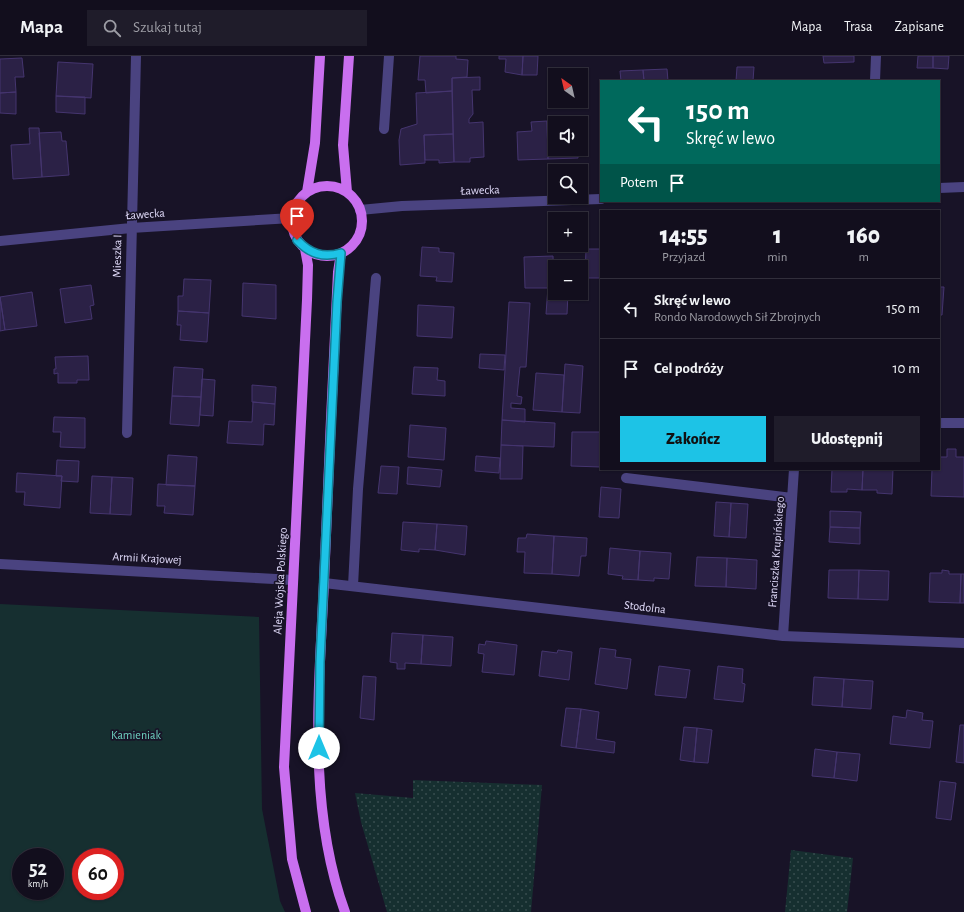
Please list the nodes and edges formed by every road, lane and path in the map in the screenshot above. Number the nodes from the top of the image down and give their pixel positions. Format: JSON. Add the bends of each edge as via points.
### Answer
{"nodes":[{"id":1,"x":136,"y":56,"type":"edge"},
{"id":2,"x":320,"y":56,"type":"edge"},
{"id":3,"x":349,"y":56,"type":"edge"},
{"id":4,"x":389,"y":56,"type":"edge"},
{"id":5,"x":876,"y":56,"type":"edge"},
{"id":6,"x":875,"y":80,"type":"edge"},
{"id":7,"x":384,"y":129,"type":"dead end"},
{"id":8,"x":964,"y":187,"type":"edge"},
{"id":9,"x":940,"y":188,"type":"edge"},
{"id":10,"x":307,"y":192,"type":"junction"},
{"id":11,"x":347,"y":192,"type":"junction"},
{"id":12,"x":600,"y":199,"type":"edge"},
{"id":13,"x":360,"y":210,"type":"junction"},
{"id":14,"x":292,"y":218,"type":"junction"},
{"id":15,"x":131,"y":228,"type":"junction"},
{"id":16,"x":0,"y":241,"type":"edge"},
{"id":17,"x":305,"y":249,"type":"junction"},
{"id":18,"x":341,"y":253,"type":"junction"},
{"id":19,"x":376,"y":278,"type":"dead end"},
{"id":20,"x":940,"y":422,"type":"edge"},
{"id":21,"x":964,"y":424,"type":"edge"},
{"id":22,"x":127,"y":433,"type":"dead end"},
{"id":23,"x":794,"y":470,"type":"edge"},
{"id":24,"x":626,"y":478,"type":"dead end"},
{"id":25,"x":792,"y":498,"type":"junction"},
{"id":26,"x":0,"y":564,"type":"edge"},
{"id":27,"x":293,"y":580,"type":"junction"},
{"id":28,"x":324,"y":583,"type":"junction"},
{"id":29,"x":353,"y":586,"type":"junction"},
{"id":30,"x":783,"y":636,"type":"junction"},
{"id":31,"x":964,"y":643,"type":"edge"},
{"id":32,"x":306,"y":912,"type":"edge"},
{"id":33,"x":345,"y":912,"type":"edge"}],
"edges":[{"from":1,"to":15,"type":"street","name":"Mieszka I"},
{"from":2,"to":10,"type":"main road","via":[[315,143]]},
{"from":3,"to":11,"type":"main road","via":[[343,145]]},
{"from":4,"to":7,"type":"street"},
{"from":5,"to":6,"type":"street"},
{"from":8,"to":9,"type":"street"},
{"from":10,"to":11,"type":"main road","via":[[316,187],[327,186]]},
{"from":10,"to":14,"type":"main road","via":[[296,204]]},
{"from":11,"to":13,"type":"main road"},
{"from":12,"to":13,"type":"street","name":"Ławecka","via":[[402,206]]},
{"from":13,"to":18,"type":"main road","via":[[362,223],[359,235],[352,245]]},
{"from":14,"to":15,"type":"street","name":"Ławecka"},
{"from":14,"to":17,"type":"main road","via":[[297,240]]},
{"from":15,"to":16,"type":"street","name":"Ławecka"},
{"from":15,"to":22,"type":"street","name":"Mieszka I"},
{"from":17,"to":18,"type":"main road","via":[[316,255],[329,256]]},
{"from":17,"to":27,"type":"main road","name":"Aleja Wojska Polskiego","via":[[308,265],[307,300]]},
{"from":18,"to":28,"type":"main road"},
{"from":19,"to":29,"type":"street","via":[[358,490]]},
{"from":20,"to":21,"type":"street"},
{"from":23,"to":25,"type":"street","name":"Franciszka Krupińskiego"},
{"from":24,"to":25,"type":"street"},
{"from":25,"to":30,"type":"street","name":"Franciszka Krupińskiego"},
{"from":26,"to":27,"type":"street","name":"Armii Krajowej"},
{"from":27,"to":32,"type":"main road","name":"Aleja Wojska Polskiego","via":[[284,786],[292,859]]},
{"from":28,"to":29,"type":"street","name":"Stodolna"},
{"from":28,"to":33,"type":"main road","via":[[319,703],[321,781],[326,836]]},
{"from":29,"to":30,"type":"street","name":"Stodolna"},
{"from":30,"to":31,"type":"street","name":"Stodolna"}]}
